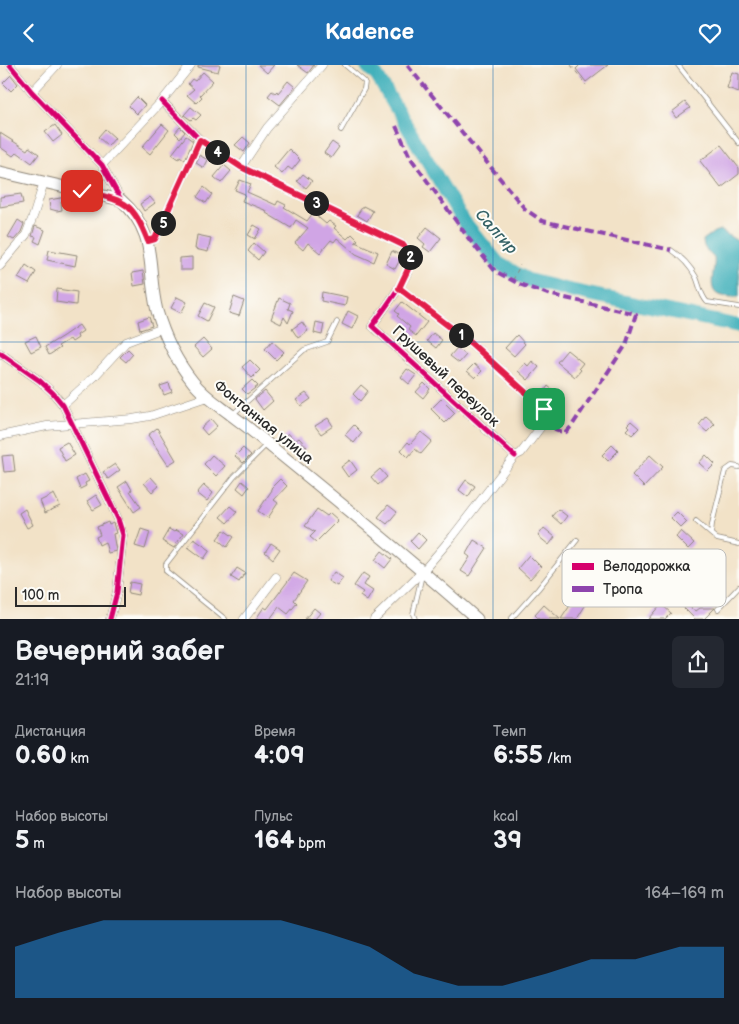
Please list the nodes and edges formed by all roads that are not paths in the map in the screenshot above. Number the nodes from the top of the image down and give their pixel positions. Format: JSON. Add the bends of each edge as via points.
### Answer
{"nodes":[{"id":1,"x":10,"y":65,"type":"edge"},
{"id":2,"x":57,"y":65,"type":"edge"},
{"id":3,"x":191,"y":65,"type":"edge"},
{"id":4,"x":322,"y":65,"type":"edge"},
{"id":5,"x":345,"y":65,"type":"edge"},
{"id":6,"x":678,"y":65,"type":"edge"},
{"id":7,"x":32,"y":91,"type":"junction"},
{"id":8,"x":162,"y":101,"type":"junction"},
{"id":9,"x":341,"y":131,"type":"dead end"},
{"id":10,"x":200,"y":140,"type":"junction"},
{"id":11,"x":739,"y":143,"type":"edge"},
{"id":12,"x":102,"y":165,"type":"junction"},
{"id":13,"x":241,"y":167,"type":"junction"},
{"id":14,"x":0,"y":172,"type":"edge"},
{"id":15,"x":44,"y":182,"type":"junction"},
{"id":16,"x":121,"y":200,"type":"junction"},
{"id":17,"x":148,"y":241,"type":"junction"},
{"id":18,"x":671,"y":250,"type":"dead end"},
{"id":19,"x":0,"y":267,"type":"edge"},
{"id":20,"x":399,"y":288,"type":"junction"},
{"id":21,"x":739,"y":307,"type":"edge"},
{"id":22,"x":337,"y":322,"type":"dead end"},
{"id":23,"x":163,"y":328,"type":"junction"},
{"id":24,"x":0,"y":353,"type":"edge"},
{"id":25,"x":207,"y":397,"type":"junction"},
{"id":26,"x":63,"y":405,"type":"junction"},
{"id":27,"x":232,"y":415,"type":"junction"},
{"id":28,"x":71,"y":424,"type":"junction"},
{"id":29,"x":0,"y":436,"type":"edge"},
{"id":30,"x":268,"y":443,"type":"junction"},
{"id":31,"x":514,"y":456,"type":"junction"},
{"id":32,"x":739,"y":467,"type":"edge"},
{"id":33,"x":696,"y":521,"type":"dead end"},
{"id":34,"x":712,"y":534,"type":"junction"},
{"id":35,"x":577,"y":540,"type":"dead end"},
{"id":36,"x":739,"y":544,"type":"edge"},
{"id":37,"x":570,"y":549,"type":"edge"},
{"id":38,"x":562,"y":559,"type":"edge"},
{"id":39,"x":423,"y":571,"type":"junction"},
{"id":40,"x":276,"y":577,"type":"dead end"},
{"id":41,"x":739,"y":587,"type":"edge"},
{"id":42,"x":726,"y":601,"type":"edge"},
{"id":43,"x":110,"y":619,"type":"edge"},
{"id":44,"x":226,"y":619,"type":"edge"},
{"id":45,"x":244,"y":619,"type":"edge"},
{"id":46,"x":374,"y":619,"type":"edge"},
{"id":47,"x":415,"y":619,"type":"edge"},
{"id":48,"x":477,"y":619,"type":"edge"},
{"id":49,"x":511,"y":619,"type":"edge"}],
"edges":[{"from":1,"to":7,"type":"street","name":"Фонтанная улица"},
{"from":2,"to":7,"type":"street"},
{"from":3,"to":8,"type":"street"},
{"from":4,"to":13,"type":"street","via":[[267,128]]},
{"from":5,"to":9,"type":"lane","via":[[365,83]]},
{"from":6,"to":11,"type":"lane"},
{"from":7,"to":12,"type":"street","name":"Фонтанная улица"},
{"from":8,"to":10,"type":"street"},
{"from":8,"to":12,"type":"street"},
{"from":10,"to":13,"type":"street"},
{"from":10,"to":17,"type":"street","via":[[155,239]]},
{"from":12,"to":16,"type":"street","name":"Фонтанная улица"},
{"from":13,"to":20,"type":"street","via":[[403,245],[411,263]]},
{"from":14,"to":15,"type":"main road"},
{"from":15,"to":16,"type":"main road"},
{"from":15,"to":19,"type":"street","via":[[26,235]]},
{"from":16,"to":17,"type":"main road","name":"Фонтанная улица","via":[[133,211]]},
{"from":17,"to":23,"type":"main road","name":"Фонтанная улица","via":[[154,297]]},
{"from":18,"to":21,"type":"lane","via":[[696,277],[707,303]]},
{"from":20,"to":31,"type":"street","name":"Грушевый переулок","via":[[372,326]]},
{"from":20,"to":31,"type":"street","via":[[471,343],[544,409],[543,424],[522,453]]},
{"from":22,"to":27,"type":"lane","via":[[327,342],[304,350]]},
{"from":23,"to":25,"type":"main road","name":"Фонтанная улица","via":[[184,369]]},
{"from":23,"to":26,"type":"street","via":[[126,342]]},
{"from":24,"to":26,"type":"street","via":[[40,381]]},
{"from":25,"to":27,"type":"main road","name":"Фонтанная улица"},
{"from":25,"to":28,"type":"street","via":[[150,416]]},
{"from":26,"to":28,"type":"street"},
{"from":27,"to":30,"type":"main road","name":"Фонтанная улица"},
{"from":28,"to":29,"type":"street"},
{"from":28,"to":43,"type":"street","via":[[123,535],[117,592]]},
{"from":30,"to":39,"type":"main road","name":"Фонтанная улица"},
{"from":30,"to":44,"type":"lane","via":[[234,477],[166,565],[166,571]]},
{"from":31,"to":39,"type":"street"},
{"from":32,"to":34,"type":"lane","via":[[732,466],[725,471]]},
{"from":33,"to":34,"type":"lane"},
{"from":34,"to":36,"type":"lane","via":[[717,539]]},
{"from":35,"to":37,"type":"lane"},
{"from":38,"to":49,"type":"lane"},
{"from":39,"to":46,"type":"street"},
{"from":39,"to":47,"type":"lane","via":[[413,614]]},
{"from":39,"to":48,"type":"main road","name":"Фонтанная улица"},
{"from":40,"to":45,"type":"street"},
{"from":41,"to":42,"type":"lane"}]}
